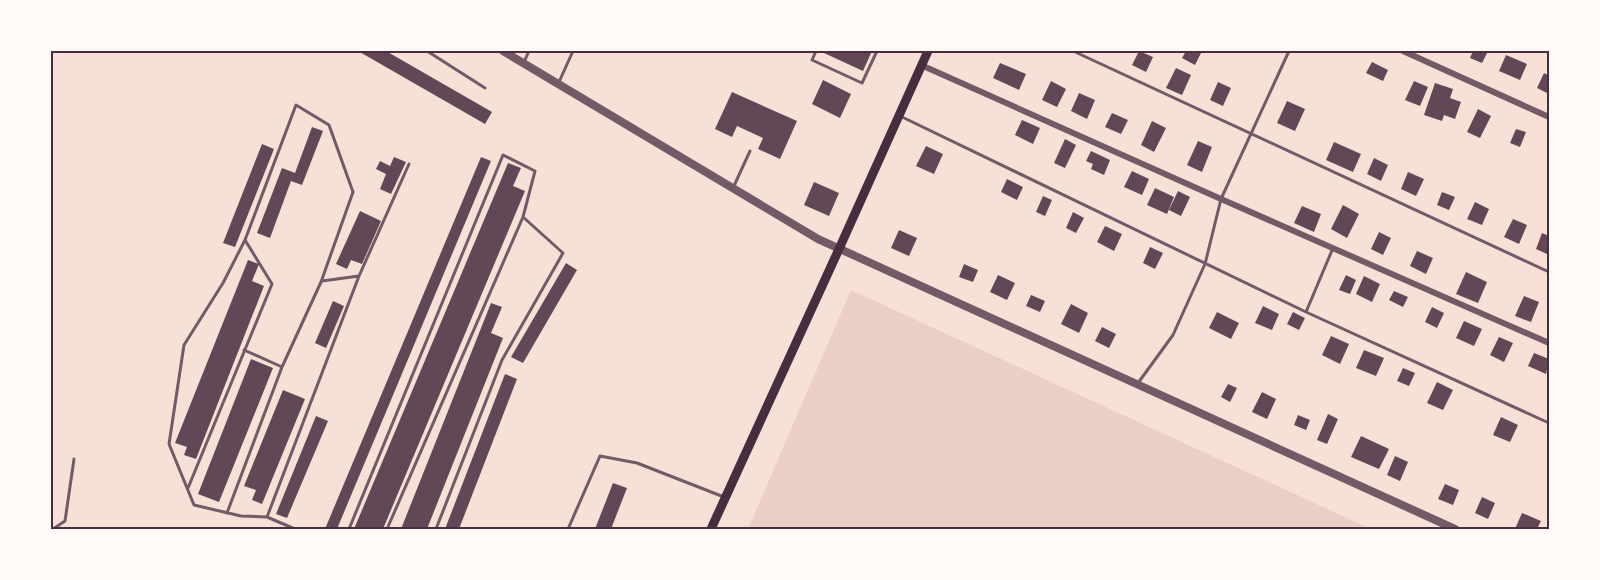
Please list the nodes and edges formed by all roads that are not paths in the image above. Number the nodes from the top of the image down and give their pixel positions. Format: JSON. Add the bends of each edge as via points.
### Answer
{"nodes":[{"id":1,"x":427,"y":51,"type":"edge"},
{"id":2,"x":503,"y":51,"type":"edge"},
{"id":3,"x":529,"y":51,"type":"edge"},
{"id":4,"x":573,"y":51,"type":"edge"},
{"id":5,"x":816,"y":51,"type":"edge"},
{"id":6,"x":878,"y":51,"type":"edge"},
{"id":7,"x":928,"y":51,"type":"edge"},
{"id":8,"x":1073,"y":51,"type":"edge"},
{"id":9,"x":1289,"y":51,"type":"edge"},
{"id":10,"x":1402,"y":51,"type":"edge"},
{"id":11,"x":523,"y":63,"type":"junction"},
{"id":12,"x":921,"y":65,"type":"junction"},
{"id":13,"x":558,"y":84,"type":"junction"},
{"id":14,"x":485,"y":88,"type":"dead end"},
{"id":15,"x":898,"y":115,"type":"junction"},
{"id":16,"x":1549,"y":117,"type":"edge"},
{"id":17,"x":1251,"y":134,"type":"junction"},
{"id":18,"x":750,"y":151,"type":"dead end"},
{"id":19,"x":409,"y":165,"type":"dead end"},
{"id":20,"x":732,"y":189,"type":"junction"},
{"id":21,"x":1221,"y":199,"type":"junction"},
{"id":22,"x":523,"y":217,"type":"junction"},
{"id":23,"x":245,"y":240,"type":"junction"},
{"id":24,"x":1333,"y":248,"type":"junction"},
{"id":25,"x":839,"y":249,"type":"junction"},
{"id":26,"x":1205,"y":264,"type":"junction"},
{"id":27,"x":1549,"y":272,"type":"edge"},
{"id":28,"x":359,"y":276,"type":"junction"},
{"id":29,"x":321,"y":282,"type":"junction"},
{"id":30,"x":1306,"y":312,"type":"junction"},
{"id":31,"x":1549,"y":343,"type":"edge"},
{"id":32,"x":244,"y":350,"type":"junction"},
{"id":33,"x":282,"y":367,"type":"junction"},
{"id":34,"x":1137,"y":384,"type":"junction"},
{"id":35,"x":1549,"y":423,"type":"edge"},
{"id":36,"x":74,"y":459,"type":"dead end"},
{"id":37,"x":187,"y":489,"type":"junction"},
{"id":38,"x":725,"y":498,"type":"junction"},
{"id":39,"x":227,"y":513,"type":"junction"},
{"id":40,"x":267,"y":517,"type":"junction"},
{"id":41,"x":53,"y":529,"type":"edge"},
{"id":42,"x":295,"y":529,"type":"edge"},
{"id":43,"x":349,"y":529,"type":"edge"},
{"id":44,"x":387,"y":529,"type":"edge"},
{"id":45,"x":436,"y":529,"type":"edge"},
{"id":46,"x":567,"y":529,"type":"edge"},
{"id":47,"x":711,"y":529,"type":"edge"},
{"id":48,"x":1455,"y":529,"type":"edge"}],
"edges":[{"from":1,"to":14,"type":"lane"},
{"from":2,"to":11,"type":"street"},
{"from":3,"to":11,"type":"lane"},
{"from":4,"to":13,"type":"lane"},
{"from":5,"to":6,"type":"lane","via":[[812,60],[862,83]]},
{"from":7,"to":12,"type":"main road"},
{"from":8,"to":17,"type":"lane"},
{"from":9,"to":17,"type":"lane"},
{"from":10,"to":16,"type":"street"},
{"from":11,"to":13,"type":"street"},
{"from":12,"to":15,"type":"main road"},
{"from":12,"to":21,"type":"street"},
{"from":13,"to":20,"type":"street"},
{"from":15,"to":25,"type":"main road"},
{"from":15,"to":26,"type":"lane"},
{"from":17,"to":21,"type":"lane"},
{"from":17,"to":27,"type":"lane"},
{"from":18,"to":20,"type":"lane"},
{"from":19,"to":28,"type":"lane"},
{"from":20,"to":25,"type":"street"},
{"from":21,"to":24,"type":"street"},
{"from":21,"to":26,"type":"lane"},
{"from":22,"to":43,"type":"lane","via":[[535,171],[502,155]]},
{"from":22,"to":44,"type":"lane"},
{"from":22,"to":45,"type":"lane","via":[[563,253],[502,360]]},
{"from":23,"to":29,"type":"lane","via":[[296,105],[329,125],[353,192]]},
{"from":23,"to":32,"type":"lane","via":[[272,284]]},
{"from":23,"to":37,"type":"lane","via":[[184,345],[169,444]]},
{"from":24,"to":30,"type":"lane"},
{"from":24,"to":31,"type":"street"},
{"from":25,"to":34,"type":"street"},
{"from":25,"to":38,"type":"main road"},
{"from":26,"to":30,"type":"lane"},
{"from":26,"to":34,"type":"lane","via":[[1173,335]]},
{"from":28,"to":29,"type":"lane"},
{"from":28,"to":40,"type":"lane"},
{"from":29,"to":33,"type":"lane"},
{"from":30,"to":35,"type":"lane"},
{"from":32,"to":33,"type":"lane"},
{"from":32,"to":37,"type":"lane"},
{"from":33,"to":39,"type":"lane"},
{"from":34,"to":48,"type":"street"},
{"from":36,"to":41,"type":"lane","via":[[64,521]]},
{"from":37,"to":39,"type":"lane","via":[[194,506]]},
{"from":38,"to":46,"type":"lane","via":[[637,463],[600,456]]},
{"from":38,"to":47,"type":"main road"},
{"from":39,"to":40,"type":"lane"},
{"from":40,"to":42,"type":"lane"}]}
